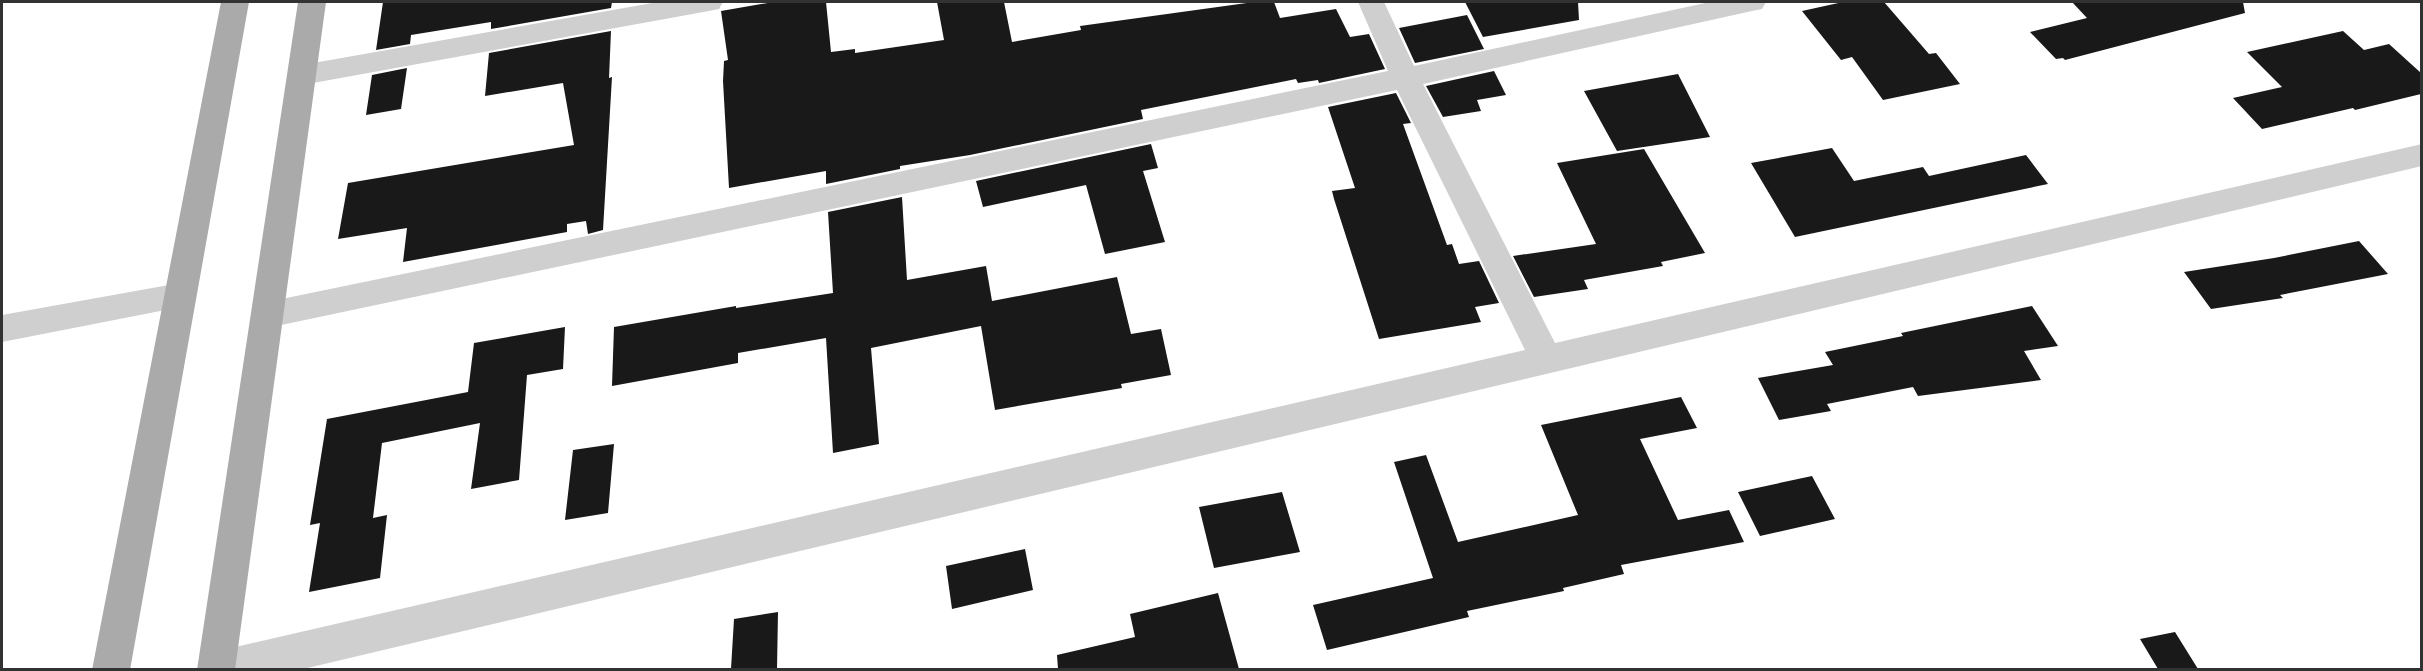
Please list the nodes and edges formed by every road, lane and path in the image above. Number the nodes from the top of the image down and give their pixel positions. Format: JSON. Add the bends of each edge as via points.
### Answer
{"nodes":[{"id":1,"x":235,"y":2,"type":"edge"},
{"id":2,"x":312,"y":2,"type":"edge"},
{"id":3,"x":709,"y":2,"type":"edge"},
{"id":4,"x":1371,"y":2,"type":"edge"},
{"id":5,"x":1752,"y":2,"type":"edge"},
{"id":6,"x":302,"y":75,"type":"junction"},
{"id":7,"x":1406,"y":78,"type":"junction"},
{"id":8,"x":2421,"y":155,"type":"edge"},
{"id":9,"x":180,"y":296,"type":"junction"},
{"id":10,"x":267,"y":315,"type":"junction"},
{"id":11,"x":2,"y":329,"type":"edge"},
{"id":12,"x":1546,"y":359,"type":"junction"},
{"id":13,"x":111,"y":669,"type":"edge"},
{"id":14,"x":217,"y":669,"type":"edge"}],
"edges":[{"from":1,"to":9,"type":"main road"},
{"from":2,"to":6,"type":"main road"},
{"from":3,"to":6,"type":"street"},
{"from":4,"to":7,"type":"street"},
{"from":5,"to":7,"type":"street"},
{"from":6,"to":10,"type":"main road"},
{"from":7,"to":10,"type":"street"},
{"from":7,"to":12,"type":"street"},
{"from":8,"to":12,"type":"street"},
{"from":9,"to":11,"type":"street"},
{"from":9,"to":13,"type":"main road"},
{"from":10,"to":14,"type":"main road"},
{"from":12,"to":14,"type":"street"}]}
